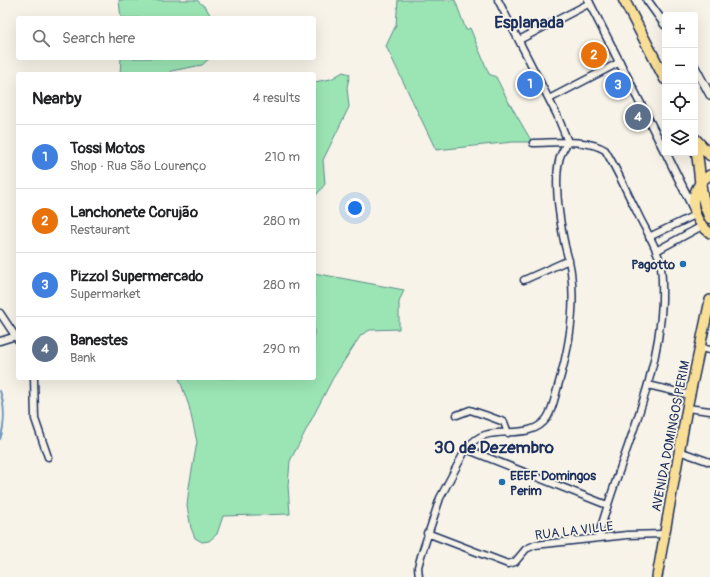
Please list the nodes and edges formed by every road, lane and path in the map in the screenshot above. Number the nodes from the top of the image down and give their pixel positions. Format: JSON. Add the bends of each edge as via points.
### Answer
{"nodes":[{"id":1,"x":498,"y":0,"type":"edge"},
{"id":2,"x":624,"y":0,"type":"edge"},
{"id":3,"x":650,"y":1,"type":"edge"},
{"id":4,"x":589,"y":2,"type":"edge"},
{"id":5,"x":662,"y":20,"type":"edge"},
{"id":6,"x":519,"y":40,"type":"junction"},
{"id":7,"x":620,"y":62,"type":"junction"},
{"id":8,"x":662,"y":73,"type":"edge"},
{"id":9,"x":698,"y":73,"type":"edge"},
{"id":10,"x":710,"y":95,"type":"edge"},
{"id":11,"x":549,"y":99,"type":"junction"},
{"id":12,"x":698,"y":141,"type":"edge"},
{"id":13,"x":568,"y":142,"type":"junction"},
{"id":14,"x":533,"y":143,"type":"dead end"},
{"id":15,"x":662,"y":146,"type":"edge"},
{"id":16,"x":710,"y":155,"type":"edge"},
{"id":17,"x":667,"y":156,"type":"edge"},
{"id":18,"x":697,"y":156,"type":"edge"},
{"id":19,"x":710,"y":175,"type":"edge"},
{"id":20,"x":699,"y":183,"type":"junction"},
{"id":21,"x":694,"y":212,"type":"junction"},
{"id":22,"x":710,"y":218,"type":"edge"},
{"id":23,"x":706,"y":230,"type":"edge"},
{"id":24,"x":649,"y":237,"type":"junction"},
{"id":25,"x":710,"y":240,"type":"edge"},
{"id":26,"x":656,"y":251,"type":"junction"},
{"id":27,"x":569,"y":260,"type":"junction"},
{"id":28,"x":524,"y":280,"type":"dead end"},
{"id":29,"x":710,"y":300,"type":"edge"},
{"id":30,"x":0,"y":313,"type":"edge"},
{"id":31,"x":16,"y":337,"type":"edge"},
{"id":32,"x":16,"y":338,"type":"edge"},
{"id":33,"x":0,"y":341,"type":"edge"},
{"id":34,"x":700,"y":348,"type":"junction"},
{"id":35,"x":710,"y":350,"type":"edge"},
{"id":36,"x":34,"y":380,"type":"edge"},
{"id":37,"x":648,"y":385,"type":"junction"},
{"id":38,"x":690,"y":395,"type":"junction"},
{"id":39,"x":687,"y":408,"type":"junction"},
{"id":40,"x":710,"y":411,"type":"edge"},
{"id":41,"x":457,"y":415,"type":"dead end"},
{"id":42,"x":508,"y":433,"type":"junction"},
{"id":43,"x":466,"y":449,"type":"junction"},
{"id":44,"x":679,"y":451,"type":"junction"},
{"id":45,"x":48,"y":457,"type":"dead end"},
{"id":46,"x":710,"y":462,"type":"edge"},
{"id":47,"x":607,"y":505,"type":"junction"},
{"id":48,"x":427,"y":533,"type":"junction"},
{"id":49,"x":664,"y":534,"type":"junction"},
{"id":50,"x":598,"y":538,"type":"junction"},
{"id":51,"x":418,"y":577,"type":"edge"},
{"id":52,"x":657,"y":577,"type":"edge"}],
"edges":[{"from":1,"to":6,"type":"street"},
{"from":2,"to":8,"type":"highway"},
{"from":3,"to":5,"type":"street"},
{"from":4,"to":6,"type":"street"},
{"from":4,"to":7,"type":"street"},
{"from":6,"to":11,"type":"street"},
{"from":7,"to":11,"type":"street"},
{"from":7,"to":15,"type":"street"},
{"from":9,"to":10,"type":"street"},
{"from":11,"to":13,"type":"street"},
{"from":12,"to":16,"type":"highway"},
{"from":13,"to":14,"type":"street"},
{"from":13,"to":24,"type":"street","via":[[592,144],[605,150]]},
{"from":13,"to":27,"type":"street","via":[[561,154],[558,172],[560,212]]},
{"from":17,"to":21,"type":"street"},
{"from":18,"to":20,"type":"highway"},
{"from":19,"to":20,"type":"main road"},
{"from":20,"to":21,"type":"main road"},
{"from":20,"to":22,"type":"highway","via":[[703,203]]},
{"from":21,"to":23,"type":"main road"},
{"from":21,"to":24,"type":"street"},
{"from":23,"to":25,"type":"main road"},
{"from":23,"to":26,"type":"street"},
{"from":24,"to":26,"type":"street"},
{"from":26,"to":37,"type":"street","via":[[662,273],[662,310],[656,357]]},
{"from":27,"to":28,"type":"street"},
{"from":27,"to":42,"type":"street","via":[[572,283],[571,328],[554,403],[548,416],[538,427]]},
{"from":29,"to":34,"type":"main road","name":"AVENIDA DOMINGOS PERIM"},
{"from":30,"to":31,"type":"street"},
{"from":32,"to":33,"type":"street"},
{"from":34,"to":35,"type":"street"},
{"from":34,"to":38,"type":"main road","name":"AVENIDA DOMINGOS PERIM"},
{"from":36,"to":45,"type":"street","via":[[35,419]]},
{"from":37,"to":38,"type":"street"},
{"from":37,"to":47,"type":"street"},
{"from":38,"to":39,"type":"main road","name":"AVENIDA DOMINGOS PERIM"},
{"from":39,"to":40,"type":"street"},
{"from":39,"to":44,"type":"main road","name":"AVENIDA DOMINGOS PERIM"},
{"from":41,"to":42,"type":"street","via":[[470,410],[485,415],[504,422]]},
{"from":42,"to":43,"type":"street","via":[[484,435]]},
{"from":43,"to":47,"type":"street"},
{"from":43,"to":48,"type":"street","via":[[440,498]]},
{"from":44,"to":46,"type":"street"},
{"from":44,"to":49,"type":"main road","name":"AVENIDA DOMINGOS PERIM"},
{"from":47,"to":50,"type":"street"},
{"from":48,"to":50,"type":"street","name":"RUA LA VILLE","via":[[508,564],[515,562],[526,549],[535,545]]},
{"from":48,"to":51,"type":"street","via":[[418,567]]},
{"from":49,"to":50,"type":"street","name":"RUA LA VILLE"},
{"from":49,"to":52,"type":"main road","name":"AVENIDA DOMINGOS PERIM"}]}
